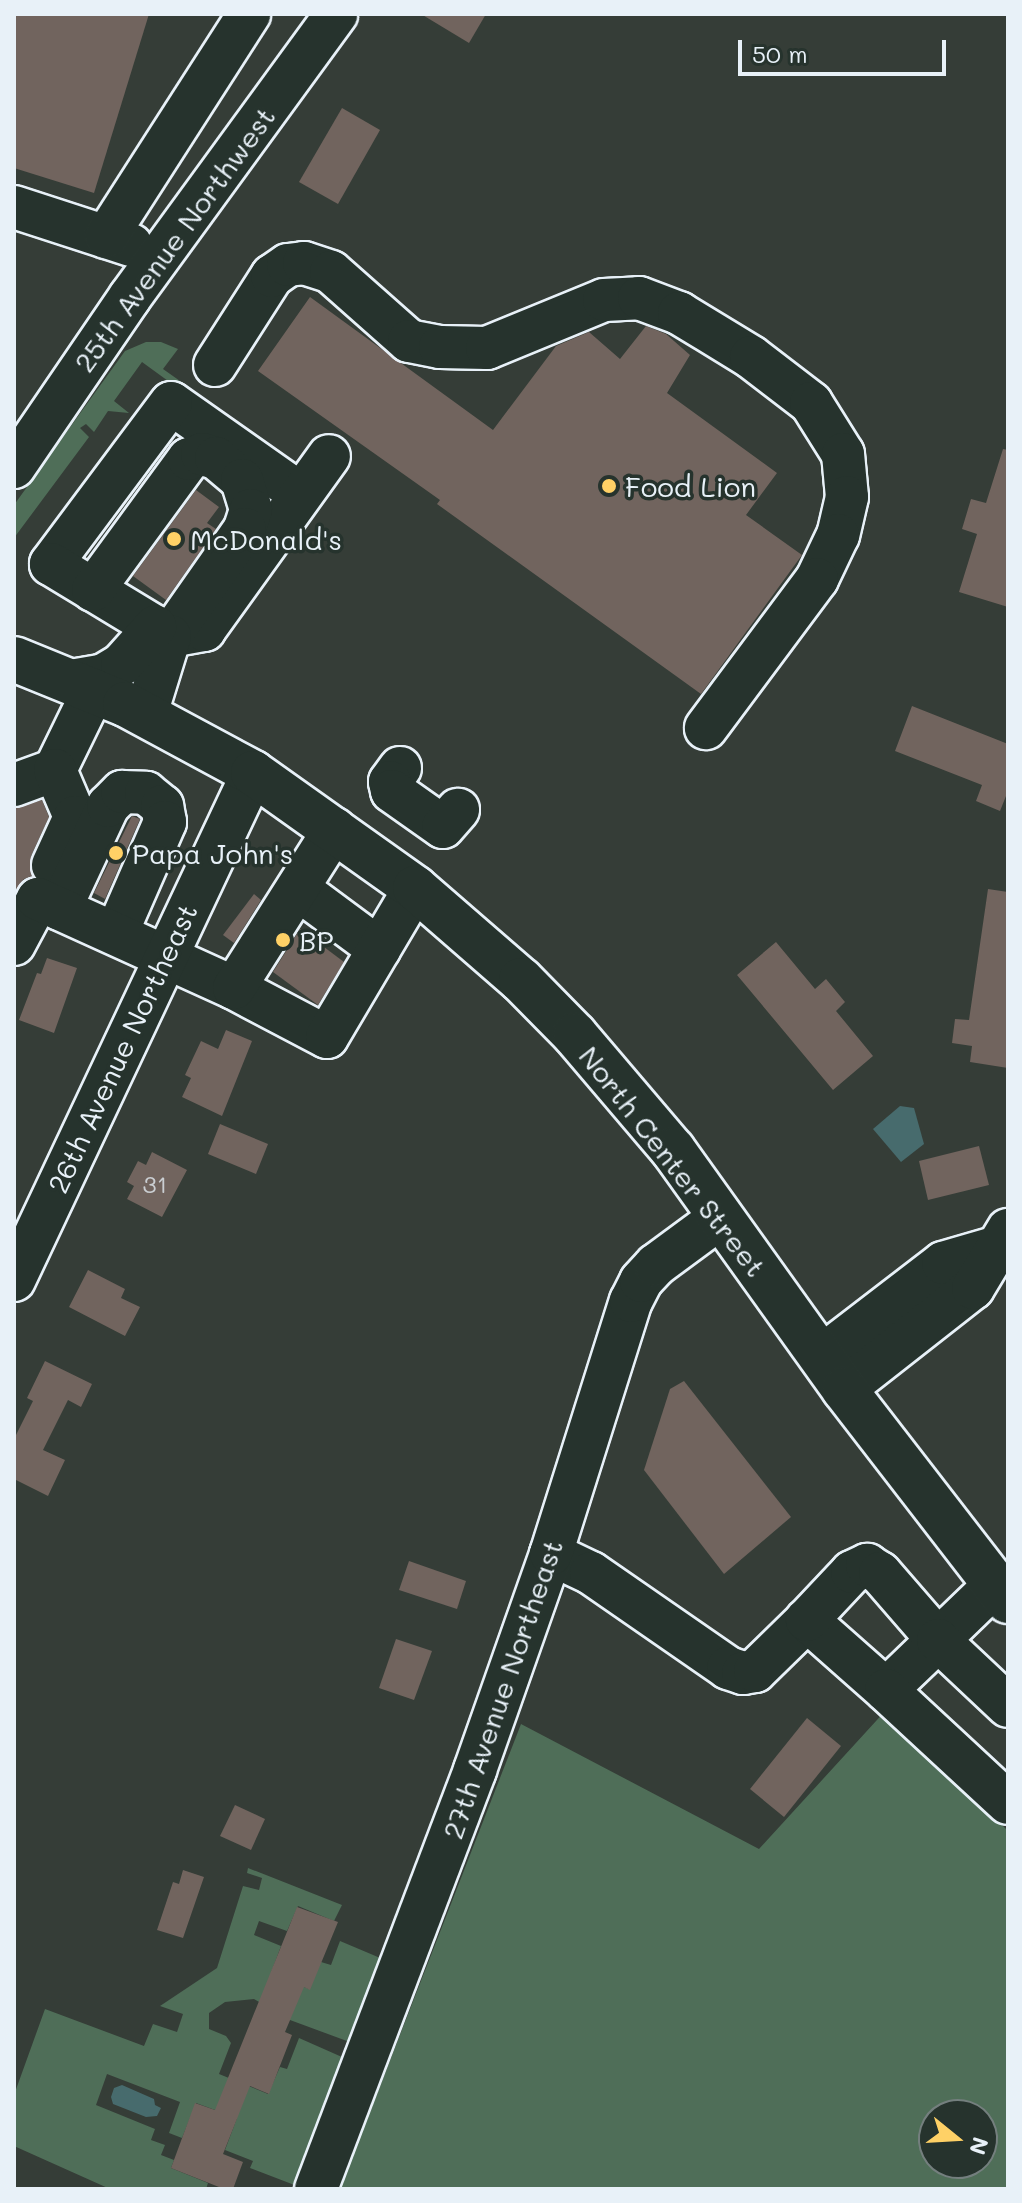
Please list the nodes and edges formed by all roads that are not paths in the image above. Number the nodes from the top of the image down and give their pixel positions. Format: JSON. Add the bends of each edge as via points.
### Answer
{"nodes":[{"id":1,"x":249,"y":14,"type":"edge"},
{"id":2,"x":336,"y":14,"type":"edge"},
{"id":3,"x":14,"y":207,"type":"edge"},
{"id":4,"x":106,"y":237,"type":"junction"},
{"id":5,"x":161,"y":255,"type":"junction"},
{"id":6,"x":215,"y":365,"type":"dead end"},
{"id":7,"x":329,"y":456,"type":"dead end"},
{"id":8,"x":14,"y":467,"type":"edge"},
{"id":9,"x":299,"y":493,"type":"junction"},
{"id":10,"x":93,"y":590,"type":"junction"},
{"id":11,"x":162,"y":632,"type":"junction"},
{"id":12,"x":15,"y":661,"type":"edge"},
{"id":13,"x":82,"y":685,"type":"junction"},
{"id":14,"x":146,"y":714,"type":"junction"},
{"id":15,"x":706,"y":728,"type":"dead end"},
{"id":16,"x":400,"y":768,"type":"dead end"},
{"id":17,"x":55,"y":770,"type":"junction"},
{"id":18,"x":253,"y":773,"type":"junction"},
{"id":19,"x":14,"y":785,"type":"edge"},
{"id":20,"x":458,"y":810,"type":"dead end"},
{"id":21,"x":335,"y":829,"type":"junction"},
{"id":22,"x":415,"y":888,"type":"junction"},
{"id":23,"x":298,"y":889,"type":"junction"},
{"id":24,"x":49,"y":904,"type":"junction"},
{"id":25,"x":116,"y":934,"type":"junction"},
{"id":26,"x":14,"y":944,"type":"edge"},
{"id":27,"x":379,"y":949,"type":"junction"},
{"id":28,"x":165,"y":955,"type":"junction"},
{"id":29,"x":234,"y":988,"type":"junction"},
{"id":30,"x":721,"y":1217,"type":"junction"},
{"id":31,"x":1001,"y":1239,"type":"edge"},
{"id":32,"x":14,"y":1280,"type":"edge"},
{"id":33,"x":833,"y":1373,"type":"junction"},
{"id":34,"x":551,"y":1554,"type":"junction"},
{"id":35,"x":1002,"y":1593,"type":"edge"},
{"id":36,"x":807,"y":1620,"type":"junction"},
{"id":37,"x":938,"y":1640,"type":"junction"},
{"id":38,"x":886,"y":1690,"type":"junction"},
{"id":39,"x":1008,"y":1706,"type":"edge"},
{"id":40,"x":1008,"y":1803,"type":"edge"},
{"id":41,"x":316,"y":2189,"type":"edge"}],
"edges":[{"from":1,"to":4,"type":"street"},
{"from":2,"to":5,"type":"street","name":"25th Avenue Northwest"},
{"from":3,"to":4,"type":"street"},
{"from":4,"to":5,"type":"street"},
{"from":5,"to":8,"type":"street","name":"25th Avenue Northwest"},
{"from":6,"to":15,"type":"street","via":[[272,276],[288,265],[304,263],[331,272],[409,341],[487,348],[604,300],[639,298],[679,313],[751,357],[811,403],[843,454],[847,497],[838,535],[817,579]]},
{"from":7,"to":9,"type":"street"},
{"from":9,"to":10,"type":"street","via":[[171,403],[51,564]]},
{"from":9,"to":11,"type":"street","via":[[285,521],[204,630]]},
{"from":10,"to":11,"type":"street"},
{"from":10,"to":11,"type":"street","via":[[181,467],[195,455],[216,458],[247,488],[248,520],[238,541]]},
{"from":11,"to":13,"type":"street","via":[[122,664]]},
{"from":11,"to":14,"type":"street"},
{"from":12,"to":13,"type":"main road","name":"North Center Street"},
{"from":13,"to":14,"type":"main road","name":"North Center Street"},
{"from":13,"to":17,"type":"street"},
{"from":14,"to":18,"type":"main road","name":"North Center Street"},
{"from":16,"to":20,"type":"street","via":[[389,784],[392,791],[443,827]]},
{"from":17,"to":19,"type":"street"},
{"from":17,"to":24,"type":"street","via":[[75,817]]},
{"from":18,"to":21,"type":"main road","name":"North Center Street"},
{"from":18,"to":28,"type":"street","name":"26th Avenue Northeast"},
{"from":21,"to":22,"type":"main road","name":"North Center Street"},
{"from":21,"to":23,"type":"street"},
{"from":22,"to":27,"type":"street"},
{"from":22,"to":30,"type":"main road","name":"North Center Street","via":[[575,1035]]},
{"from":23,"to":27,"type":"street"},
{"from":23,"to":29,"type":"street"},
{"from":24,"to":25,"type":"street"},
{"from":24,"to":25,"type":"street","via":[[108,806],[122,792],[146,793],[162,806],[165,822]]},
{"from":24,"to":26,"type":"street"},
{"from":25,"to":28,"type":"street"},
{"from":27,"to":29,"type":"street","via":[[327,1037]]},
{"from":28,"to":29,"type":"street"},
{"from":28,"to":32,"type":"street","name":"26th Avenue Northeast"},
{"from":30,"to":33,"type":"main road","name":"North Center Street"},
{"from":30,"to":34,"type":"street","name":"27th Avenue Northeast","via":[[656,1265],[636,1291]]},
{"from":31,"to":33,"type":"street"},
{"from":33,"to":35,"type":"main road","name":"North Center Street"},
{"from":34,"to":36,"type":"street","via":[[591,1573],[728,1668],[743,1673],[755,1671]]},
{"from":34,"to":41,"type":"street","name":"27th Avenue Northeast"},
{"from":35,"to":37,"type":"street"},
{"from":36,"to":37,"type":"street","via":[[852,1572],[867,1565]]},
{"from":36,"to":38,"type":"street"},
{"from":37,"to":38,"type":"street"},
{"from":37,"to":39,"type":"street"},
{"from":38,"to":40,"type":"street"}]}
